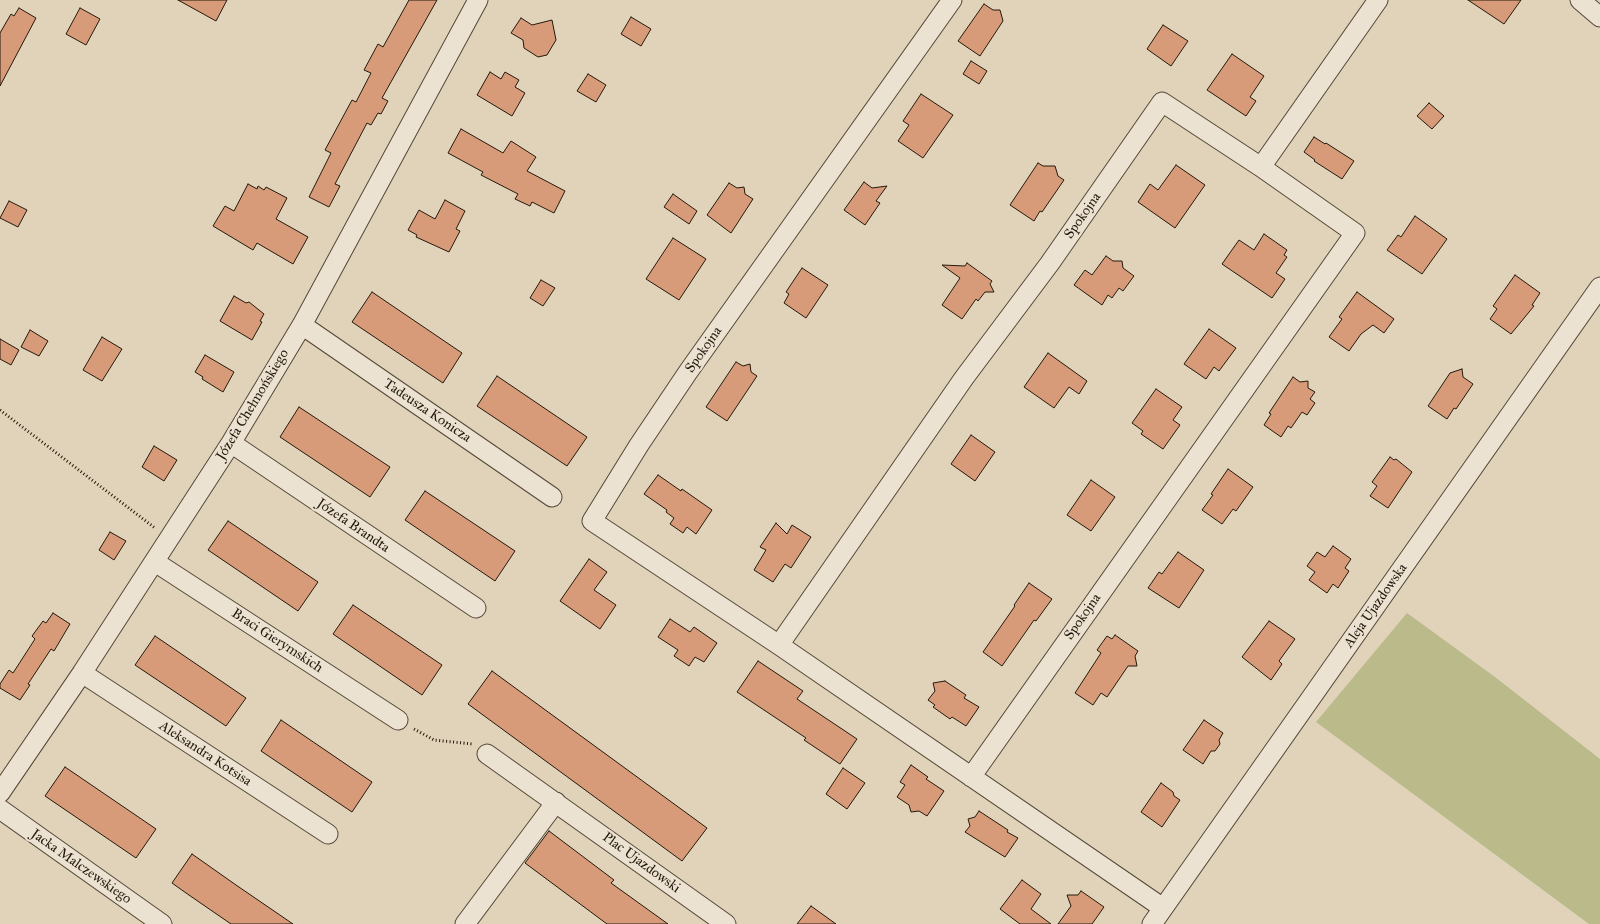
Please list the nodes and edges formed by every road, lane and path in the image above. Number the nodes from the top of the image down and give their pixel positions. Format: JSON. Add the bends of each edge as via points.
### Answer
{"nodes":[{"id":1,"x":478,"y":0,"type":"edge"},
{"id":2,"x":952,"y":0,"type":"edge"},
{"id":3,"x":1378,"y":0,"type":"edge"},
{"id":4,"x":1580,"y":0,"type":"edge"},
{"id":5,"x":1600,"y":17,"type":"edge"},
{"id":6,"x":1260,"y":167,"type":"junction"},
{"id":7,"x":1600,"y":288,"type":"edge"},
{"id":8,"x":302,"y":325,"type":"junction"},
{"id":9,"x":0,"y":410,"type":"edge"},
{"id":10,"x":231,"y":443,"type":"junction"},
{"id":11,"x":552,"y":497,"type":"dead end"},
{"id":12,"x":169,"y":539,"type":"junction"},
{"id":13,"x":155,"y":562,"type":"junction"},
{"id":14,"x":476,"y":608,"type":"dead end"},
{"id":15,"x":778,"y":645,"type":"junction"},
{"id":16,"x":82,"y":673,"type":"junction"},
{"id":17,"x":398,"y":720,"type":"joint"},
{"id":18,"x":487,"y":754,"type":"joint"},
{"id":19,"x":971,"y":776,"type":"junction"},
{"id":20,"x":0,"y":793,"type":"edge"},
{"id":21,"x":556,"y":802,"type":"junction"},
{"id":22,"x":0,"y":809,"type":"edge"},
{"id":23,"x":328,"y":834,"type":"dead end"},
{"id":24,"x":1163,"y":908,"type":"junction"},
{"id":25,"x":162,"y":924,"type":"edge"},
{"id":26,"x":465,"y":924,"type":"edge"},
{"id":27,"x":726,"y":924,"type":"edge"},
{"id":28,"x":1152,"y":924,"type":"edge"}],
"edges":[{"from":1,"to":8,"type":"street","name":"Józefa Chełmońskiego"},
{"from":2,"to":15,"type":"street","name":"Spokojna","via":[[688,372],[592,521]]},
{"from":3,"to":6,"type":"street"},
{"from":4,"to":5,"type":"street"},
{"from":6,"to":15,"type":"street","name":"Spokojna","via":[[1162,102]]},
{"from":6,"to":19,"type":"street","name":"Spokojna","via":[[1355,233]]},
{"from":7,"to":24,"type":"street","name":"Aleja Ujazdowska"},
{"from":8,"to":10,"type":"street","name":"Józefa Chełmońskiego"},
{"from":8,"to":11,"type":"street","name":"Tadeusza Konicza"},
{"from":9,"to":12,"type":"path"},
{"from":10,"to":12,"type":"street","name":"Józefa Chełmońskiego"},
{"from":10,"to":14,"type":"street","name":"Józefa Brandta"},
{"from":12,"to":13,"type":"street","name":"Józefa Chełmońskiego"},
{"from":13,"to":16,"type":"street","name":"Józefa Chełmońskiego"},
{"from":13,"to":17,"type":"street","name":"Braci Gierymskich"},
{"from":15,"to":19,"type":"street","name":"Spokojna"},
{"from":16,"to":20,"type":"street","name":"Józefa Chełmońskiego"},
{"from":16,"to":23,"type":"street","name":"Aleksandra Kotsisa"},
{"from":17,"to":18,"type":"path","via":[[434,740],[470,743]]},
{"from":18,"to":21,"type":"street","name":"Plac Ujazdowski"},
{"from":19,"to":24,"type":"street","name":"Spokojna"},
{"from":21,"to":26,"type":"street"},
{"from":21,"to":27,"type":"street","name":"Plac Ujazdowski"},
{"from":22,"to":25,"type":"street","name":"Jacka Malczewskiego"},
{"from":24,"to":28,"type":"street","name":"Aleja Ujazdowska"}]}
